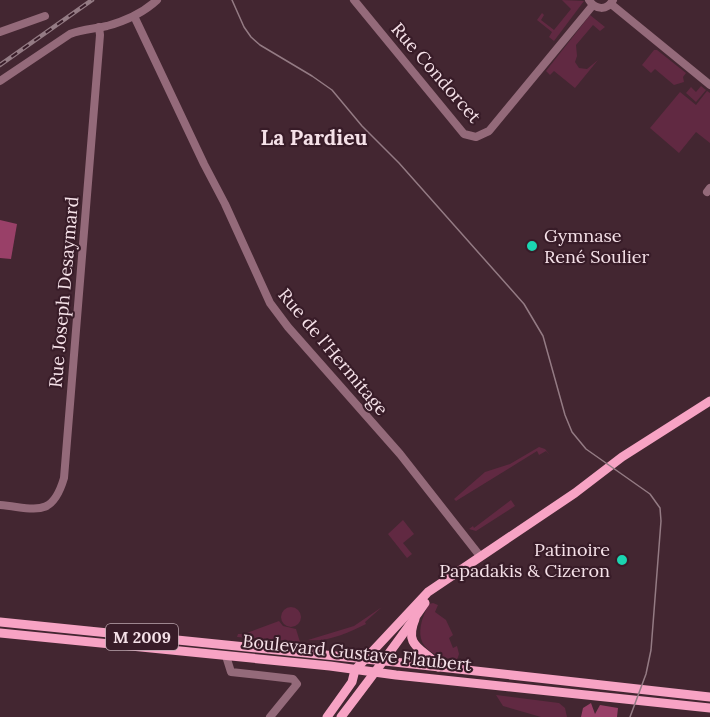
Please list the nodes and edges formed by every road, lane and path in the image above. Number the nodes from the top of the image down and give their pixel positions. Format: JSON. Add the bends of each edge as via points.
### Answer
{"nodes":[{"id":1,"x":157,"y":0,"type":"edge"},
{"id":2,"x":354,"y":0,"type":"edge"},
{"id":3,"x":612,"y":2,"type":"edge"},
{"id":4,"x":591,"y":3,"type":"edge"},
{"id":5,"x":45,"y":16,"type":"dead end"},
{"id":6,"x":134,"y":16,"type":"junction"},
{"id":7,"x":99,"y":27,"type":"junction"},
{"id":8,"x":0,"y":32,"type":"edge"},
{"id":9,"x":0,"y":81,"type":"edge"},
{"id":10,"x":710,"y":85,"type":"edge"},
{"id":11,"x":710,"y":401,"type":"edge"},
{"id":12,"x":0,"y":505,"type":"edge"},
{"id":13,"x":480,"y":556,"type":"junction"},
{"id":14,"x":437,"y":586,"type":"junction"},
{"id":15,"x":417,"y":614,"type":"junction"},
{"id":16,"x":0,"y":622,"type":"edge"},
{"id":17,"x":0,"y":633,"type":"edge"},
{"id":18,"x":226,"y":656,"type":"junction"},
{"id":19,"x":367,"y":659,"type":"junction"},
{"id":20,"x":385,"y":661,"type":"junction"},
{"id":21,"x":438,"y":667,"type":"junction"},
{"id":22,"x":355,"y":670,"type":"junction"},
{"id":23,"x":374,"y":672,"type":"junction"},
{"id":24,"x":710,"y":697,"type":"edge"},
{"id":25,"x":710,"y":708,"type":"edge"},
{"id":26,"x":270,"y":717,"type":"edge"},
{"id":27,"x":327,"y":717,"type":"edge"},
{"id":28,"x":341,"y":717,"type":"edge"}],
"edges":[{"from":1,"to":6,"type":"street"},
{"from":2,"to":4,"type":"street","name":"Rue Condorcet","via":[[464,134],[473,137],[489,131]]},
{"from":3,"to":4,"type":"street","via":[[602,8]]},
{"from":3,"to":10,"type":"street"},
{"from":5,"to":8,"type":"street"},
{"from":6,"to":7,"type":"street"},
{"from":6,"to":13,"type":"street","name":"Rue de l'Hermitage","via":[[270,303],[400,454]]},
{"from":7,"to":9,"type":"street","via":[[70,34]]},
{"from":7,"to":12,"type":"street","name":"Rue Joseph Desaymard","via":[[64,478],[59,495],[41,509]]},
{"from":11,"to":13,"type":"main road"},
{"from":13,"to":14,"type":"main road"},
{"from":14,"to":15,"type":"main road"},
{"from":14,"to":19,"type":"main road"},
{"from":15,"to":20,"type":"main road"},
{"from":15,"to":21,"type":"main road","via":[[412,630],[414,644]]},
{"from":16,"to":19,"type":"main road","name":"Boulevard Gustave Flaubert","number":"M 2009"},
{"from":17,"to":18,"type":"main road","name":"Boulevard Gustave Flaubert","number":"M 2009"},
{"from":18,"to":22,"type":"main road","name":"Boulevard Gustave Flaubert","number":"M 2009"},
{"from":18,"to":26,"type":"street","via":[[231,672],[293,679],[297,684]]},
{"from":19,"to":20,"type":"main road","name":"Boulevard Gustave Flaubert","number":"M 2009"},
{"from":19,"to":22,"type":"main road"},
{"from":20,"to":21,"type":"main road","name":"Boulevard Gustave Flaubert","number":"M 2009"},
{"from":20,"to":23,"type":"main road"},
{"from":21,"to":24,"type":"main road","name":"Boulevard Gustave Flaubert","number":"M 2009"},
{"from":22,"to":23,"type":"main road","name":"Boulevard Gustave Flaubert","number":"M 2009"},
{"from":22,"to":27,"type":"main road","via":[[352,682]]},
{"from":23,"to":25,"type":"main road","name":"Boulevard Gustave Flaubert","number":"M 2009"},
{"from":23,"to":28,"type":"main road"}]}
